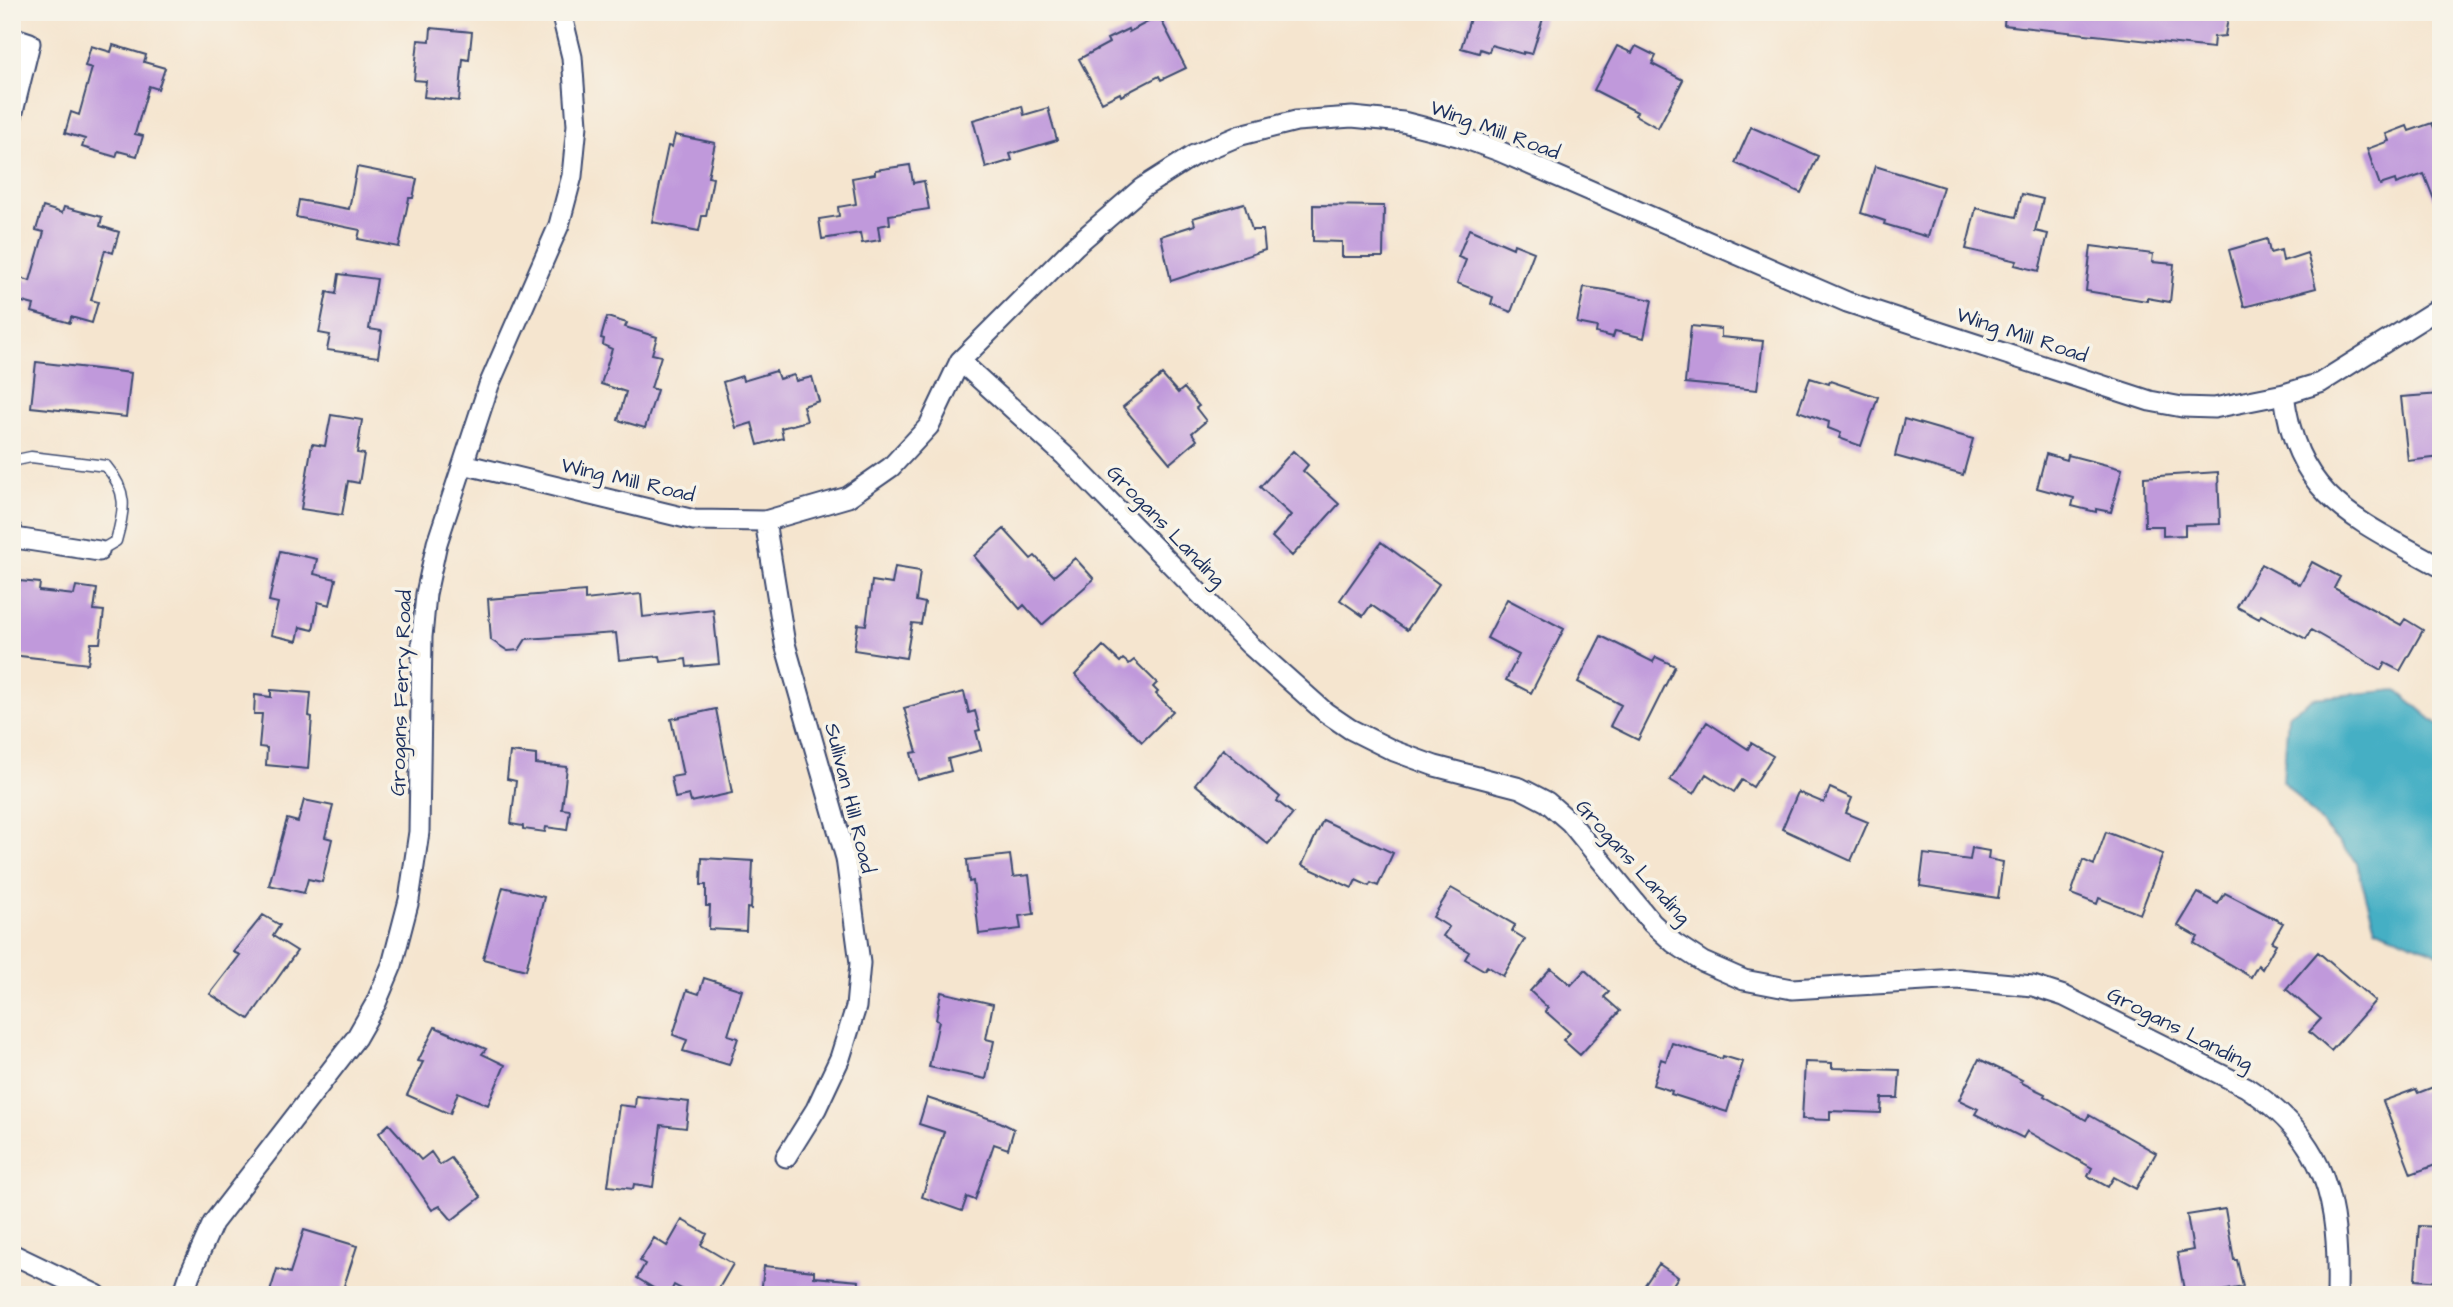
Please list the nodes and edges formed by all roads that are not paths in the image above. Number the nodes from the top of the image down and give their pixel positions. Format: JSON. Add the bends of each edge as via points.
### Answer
{"nodes":[{"id":1,"x":561,"y":12,"type":"edge"},
{"id":2,"x":12,"y":37,"type":"edge"},
{"id":3,"x":12,"y":116,"type":"edge"},
{"id":4,"x":2441,"y":307,"type":"edge"},
{"id":5,"x":960,"y":361,"type":"junction"},
{"id":6,"x":2284,"y":394,"type":"junction"},
{"id":7,"x":12,"y":461,"type":"edge"},
{"id":8,"x":463,"y":464,"type":"junction"},
{"id":9,"x":765,"y":521,"type":"junction"},
{"id":10,"x":12,"y":531,"type":"edge"},
{"id":11,"x":99,"y":551,"type":"joint"},
{"id":12,"x":2441,"y":567,"type":"edge"},
{"id":13,"x":786,"y":1157,"type":"dead end"},
{"id":14,"x":12,"y":1254,"type":"edge"},
{"id":15,"x":97,"y":1295,"type":"edge"},
{"id":16,"x":183,"y":1295,"type":"edge"},
{"id":17,"x":2337,"y":1295,"type":"edge"}],
"edges":[{"from":1,"to":8,"type":"street","name":"Grogans Ferry Road","via":[[572,57],[577,125],[572,176],[559,225],[489,386]]},
{"from":2,"to":3,"type":"street","via":[[30,43]]},
{"from":4,"to":6,"type":"street","name":"Wing Mill Road","via":[[2320,383]]},
{"from":5,"to":6,"type":"street","name":"Wing Mill Road","via":[[1075,246],[1142,188],[1194,155],[1241,135],[1296,121],[1352,117],[1404,122],[1458,136],[1847,302],[2150,401],[2214,408]]},
{"from":5,"to":9,"type":"street","name":"Wing Mill Road","via":[[929,426],[891,467],[848,497]]},
{"from":5,"to":17,"type":"street","name":"Grogans Landing","via":[[1065,456],[1250,645],[1325,712],[1394,751],[1520,788],[1547,802],[1570,822],[1652,923],[1703,962],[1744,980],[1792,989],[1958,979],[2033,986],[2064,996],[2272,1104],[2297,1129],[2319,1165],[2332,1205]]},
{"from":6,"to":12,"type":"street","via":[[2297,451],[2313,479],[2360,521]]},
{"from":7,"to":11,"type":"lane","via":[[31,457],[106,466],[119,481],[124,499],[116,541]]},
{"from":8,"to":9,"type":"street","name":"Wing Mill Road","via":[[694,520]]},
{"from":8,"to":16,"type":"street","name":"Grogans Ferry Road","via":[[426,594],[419,832],[409,900],[392,965],[356,1038],[213,1223]]},
{"from":9,"to":13,"type":"street","name":"Sullivan Hill Road","via":[[785,644],[846,858],[860,962],[856,1007],[840,1058]]},
{"from":10,"to":11,"type":"street","via":[[15,538]]},
{"from":14,"to":15,"type":"street"}]}
